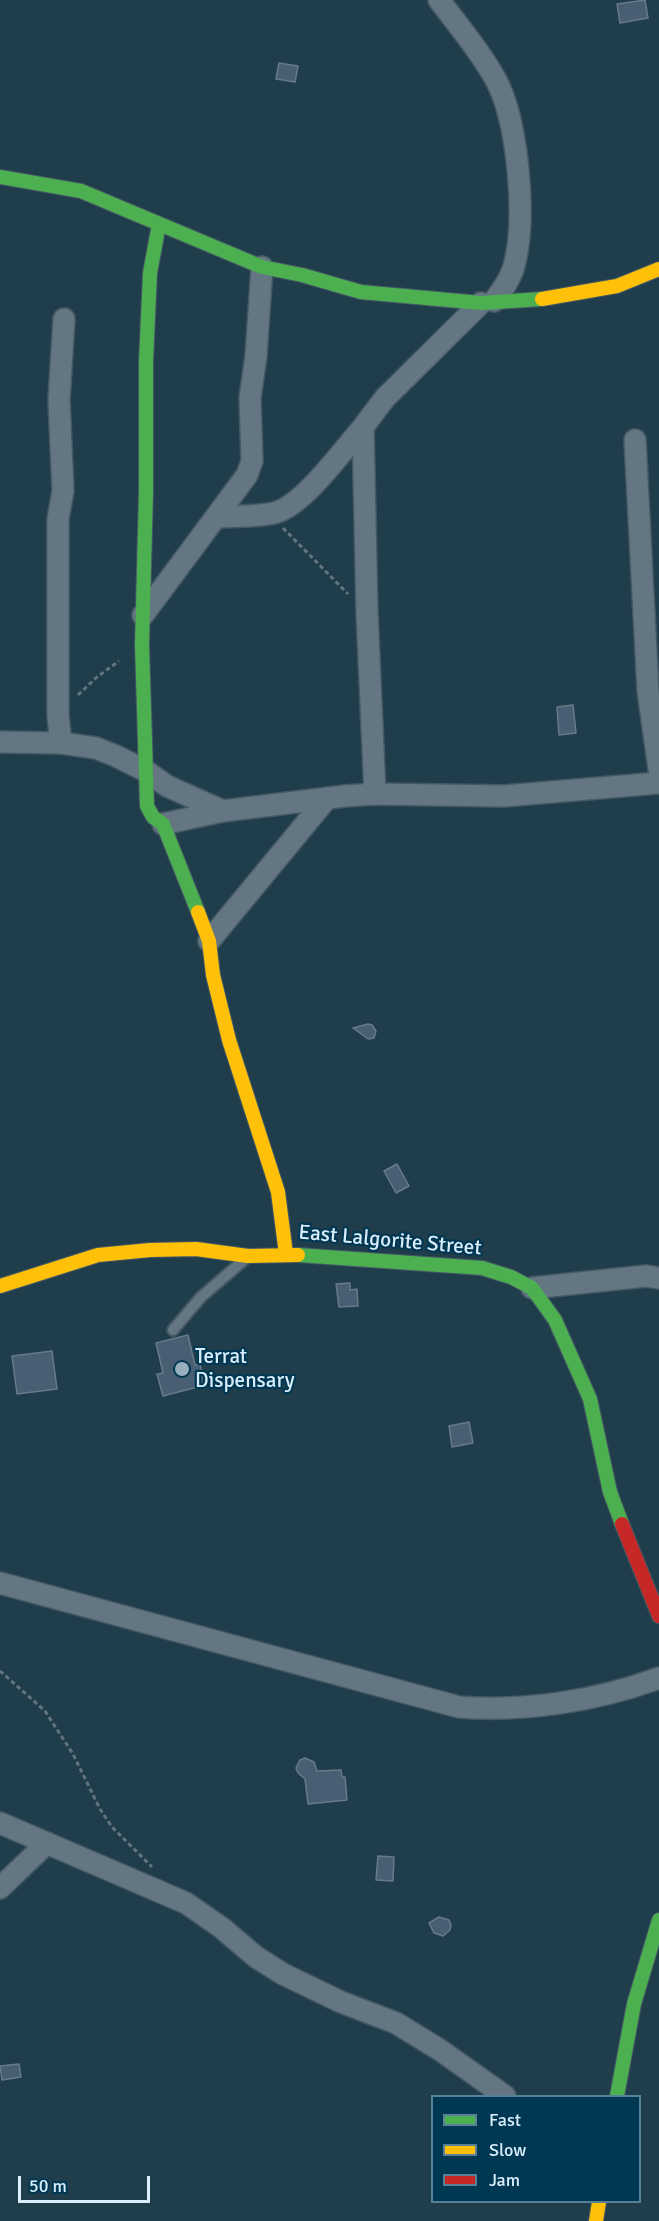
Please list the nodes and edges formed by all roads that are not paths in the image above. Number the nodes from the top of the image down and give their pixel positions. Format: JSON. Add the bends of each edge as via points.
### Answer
{"nodes":[{"id":1,"x":439,"y":0,"type":"edge"},
{"id":2,"x":0,"y":177,"type":"edge"},
{"id":3,"x":159,"y":224,"type":"junction"},
{"id":4,"x":262,"y":267,"type":"junction"},
{"id":5,"x":659,"y":269,"type":"edge"},
{"id":6,"x":487,"y":302,"type":"junction"},
{"id":7,"x":64,"y":319,"type":"dead end"},
{"id":8,"x":363,"y":427,"type":"junction"},
{"id":9,"x":635,"y":440,"type":"dead end"},
{"id":10,"x":247,"y":475,"type":"junction"},
{"id":11,"x":262,"y":514,"type":"junction"},
{"id":12,"x":217,"y":518,"type":"junction"},
{"id":13,"x":143,"y":615,"type":"junction"},
{"id":14,"x":0,"y":742,"type":"edge"},
{"id":15,"x":61,"y":743,"type":"junction"},
{"id":16,"x":659,"y":769,"type":"edge"},
{"id":17,"x":146,"y":771,"type":"junction"},
{"id":18,"x":659,"y":783,"type":"edge"},
{"id":19,"x":375,"y":794,"type":"junction"},
{"id":20,"x":327,"y":798,"type":"junction"},
{"id":21,"x":224,"y":811,"type":"junction"},
{"id":22,"x":163,"y":824,"type":"junction"},
{"id":23,"x":210,"y":941,"type":"junction"},
{"id":24,"x":286,"y":1254,"type":"junction"},
{"id":25,"x":248,"y":1256,"type":"junction"},
{"id":26,"x":659,"y":1278,"type":"edge"},
{"id":27,"x":0,"y":1286,"type":"edge"},
{"id":28,"x":532,"y":1288,"type":"junction"},
{"id":29,"x":173,"y":1330,"type":"dead end"},
{"id":30,"x":0,"y":1583,"type":"edge"},
{"id":31,"x":659,"y":1616,"type":"edge"},
{"id":32,"x":659,"y":1678,"type":"edge"},
{"id":33,"x":0,"y":1823,"type":"edge"},
{"id":34,"x":47,"y":1844,"type":"junction"},
{"id":35,"x":0,"y":1888,"type":"edge"},
{"id":36,"x":659,"y":1920,"type":"edge"},
{"id":37,"x":502,"y":2095,"type":"edge"},
{"id":38,"x":617,"y":2095,"type":"edge"},
{"id":39,"x":599,"y":2203,"type":"edge"},
{"id":40,"x":596,"y":2221,"type":"edge"}],
"edges":[{"from":1,"to":6,"type":"street","via":[[498,85],[508,112],[519,179],[515,262],[506,285]]},
{"from":2,"to":3,"type":"street","via":[[81,191]]},
{"from":3,"to":4,"type":"street"},
{"from":3,"to":13,"type":"street","via":[[150,273],[146,361]]},
{"from":4,"to":6,"type":"street","via":[[362,292]]},
{"from":4,"to":10,"type":"street","via":[[250,398],[252,461]]},
{"from":5,"to":6,"type":"street","via":[[617,286],[544,299]]},
{"from":6,"to":8,"type":"street","via":[[385,398]]},
{"from":7,"to":15,"type":"street","via":[[59,400],[63,483],[58,519]]},
{"from":8,"to":11,"type":"street","via":[[289,507]]},
{"from":8,"to":19,"type":"street"},
{"from":9,"to":16,"type":"street","via":[[648,691]]},
{"from":10,"to":11,"type":"street","via":[[251,505]]},
{"from":10,"to":12,"type":"street"},
{"from":11,"to":12,"type":"street"},
{"from":12,"to":13,"type":"street"},
{"from":13,"to":17,"type":"street"},
{"from":14,"to":15,"type":"street"},
{"from":15,"to":17,"type":"street","via":[[96,748]]},
{"from":17,"to":21,"type":"street","via":[[167,786]]},
{"from":17,"to":22,"type":"street","via":[[149,813]]},
{"from":18,"to":19,"type":"street","via":[[504,796]]},
{"from":19,"to":20,"type":"street"},
{"from":20,"to":21,"type":"street"},
{"from":20,"to":23,"type":"street"},
{"from":21,"to":22,"type":"street"},
{"from":22,"to":23,"type":"street"},
{"from":23,"to":24,"type":"street","via":[[213,975],[229,1040],[278,1192]]},
{"from":24,"to":25,"type":"street","name":"East Lalgorite Street"},
{"from":24,"to":28,"type":"street","name":"East Lalgorite Street","via":[[482,1268]]},
{"from":25,"to":27,"type":"street","name":"East Lalgorite Street","via":[[196,1249],[98,1255]]},
{"from":25,"to":29,"type":"lane","via":[[201,1297]]},
{"from":26,"to":28,"type":"street","via":[[646,1276]]},
{"from":28,"to":31,"type":"street","name":"East Lalgorite Street","via":[[555,1320],[590,1399],[610,1492]]},
{"from":30,"to":32,"type":"street","via":[[459,1707],[489,1709],[569,1701],[628,1690]]},
{"from":33,"to":34,"type":"street"},
{"from":34,"to":35,"type":"street"},
{"from":34,"to":37,"type":"street","via":[[186,1903],[283,1974],[396,2023]]},
{"from":36,"to":38,"type":"street","via":[[634,2004]]},
{"from":39,"to":40,"type":"street"}]}
